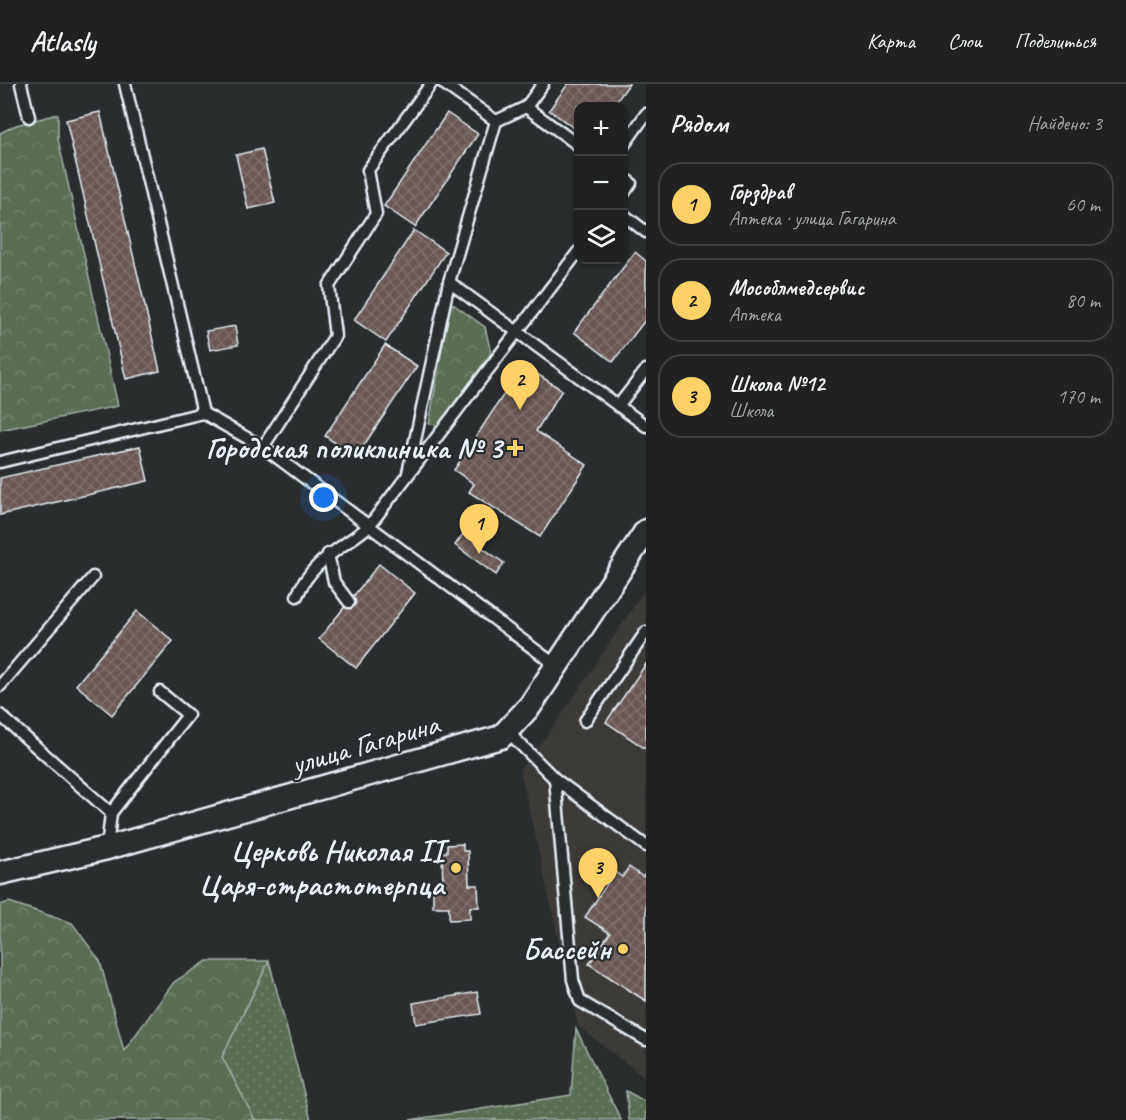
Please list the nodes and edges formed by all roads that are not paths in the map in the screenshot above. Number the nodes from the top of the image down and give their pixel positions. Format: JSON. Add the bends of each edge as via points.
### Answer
{"nodes":[{"id":1,"x":21,"y":84,"type":"edge"},
{"id":2,"x":125,"y":84,"type":"edge"},
{"id":3,"x":430,"y":84,"type":"edge"},
{"id":4,"x":444,"y":84,"type":"edge"},
{"id":5,"x":543,"y":84,"type":"edge"},
{"id":6,"x":526,"y":107,"type":"junction"},
{"id":7,"x":646,"y":114,"type":"edge"},
{"id":8,"x":29,"y":117,"type":"dead end"},
{"id":9,"x":496,"y":121,"type":"junction"},
{"id":10,"x":628,"y":139,"type":"edge"},
{"id":11,"x":574,"y":141,"type":"edge"},
{"id":12,"x":628,"y":218,"type":"edge"},
{"id":13,"x":646,"y":232,"type":"edge"},
{"id":14,"x":574,"y":259,"type":"edge"},
{"id":15,"x":449,"y":282,"type":"junction"},
{"id":16,"x":518,"y":333,"type":"junction"},
{"id":17,"x":646,"y":370,"type":"edge"},
{"id":18,"x":618,"y":406,"type":"junction"},
{"id":19,"x":203,"y":413,"type":"junction"},
{"id":20,"x":646,"y":426,"type":"edge"},
{"id":21,"x":263,"y":447,"type":"junction"},
{"id":22,"x":0,"y":462,"type":"edge"},
{"id":23,"x":407,"y":477,"type":"junction"},
{"id":24,"x":369,"y":526,"type":"junction"},
{"id":25,"x":646,"y":531,"type":"edge"},
{"id":26,"x":328,"y":554,"type":"junction"},
{"id":27,"x":93,"y":577,"type":"dead end"},
{"id":28,"x":297,"y":596,"type":"dead end"},
{"id":29,"x":349,"y":602,"type":"dead end"},
{"id":30,"x":646,"y":632,"type":"edge"},
{"id":31,"x":557,"y":666,"type":"junction"},
{"id":32,"x":0,"y":686,"type":"edge"},
{"id":33,"x":160,"y":692,"type":"dead end"},
{"id":34,"x":0,"y":715,"type":"edge"},
{"id":35,"x":585,"y":721,"type":"dead end"},
{"id":36,"x":508,"y":732,"type":"junction"},
{"id":37,"x":555,"y":779,"type":"junction"},
{"id":38,"x":111,"y":813,"type":"junction"},
{"id":39,"x":646,"y":846,"type":"edge"},
{"id":40,"x":107,"y":848,"type":"junction"},
{"id":41,"x":0,"y":873,"type":"edge"},
{"id":42,"x":646,"y":1040,"type":"edge"}],
"edges":[{"from":1,"to":8,"type":"lane"},
{"from":2,"to":19,"type":"lane"},
{"from":3,"to":21,"type":"lane","via":[[368,170],[376,214],[328,286],[336,336]]},
{"from":4,"to":9,"type":"lane"},
{"from":5,"to":6,"type":"lane"},
{"from":6,"to":9,"type":"lane"},
{"from":6,"to":11,"type":"lane"},
{"from":7,"to":10,"type":"lane"},
{"from":9,"to":15,"type":"lane"},
{"from":12,"to":13,"type":"lane"},
{"from":14,"to":16,"type":"lane"},
{"from":15,"to":16,"type":"lane"},
{"from":15,"to":23,"type":"lane"},
{"from":16,"to":18,"type":"lane"},
{"from":16,"to":23,"type":"lane"},
{"from":17,"to":18,"type":"lane"},
{"from":18,"to":20,"type":"lane"},
{"from":19,"to":21,"type":"lane"},
{"from":19,"to":22,"type":"lane"},
{"from":21,"to":24,"type":"lane"},
{"from":23,"to":24,"type":"lane"},
{"from":24,"to":26,"type":"lane"},
{"from":24,"to":31,"type":"lane"},
{"from":25,"to":31,"type":"street","name":"улица Гагарина"},
{"from":26,"to":28,"type":"lane","via":[[304,578]]},
{"from":26,"to":29,"type":"lane","via":[[334,582]]},
{"from":27,"to":32,"type":"lane"},
{"from":30,"to":35,"type":"lane"},
{"from":31,"to":36,"type":"street","name":"улица Гагарина"},
{"from":33,"to":38,"type":"lane","via":[[189,715]]},
{"from":34,"to":38,"type":"lane"},
{"from":36,"to":37,"type":"lane"},
{"from":36,"to":40,"type":"street","name":"улица Гагарина"},
{"from":37,"to":39,"type":"lane"},
{"from":37,"to":42,"type":"lane","via":[[573,980],[580,1001]]},
{"from":38,"to":40,"type":"lane"},
{"from":40,"to":41,"type":"street","name":"улица Гагарина"}]}
